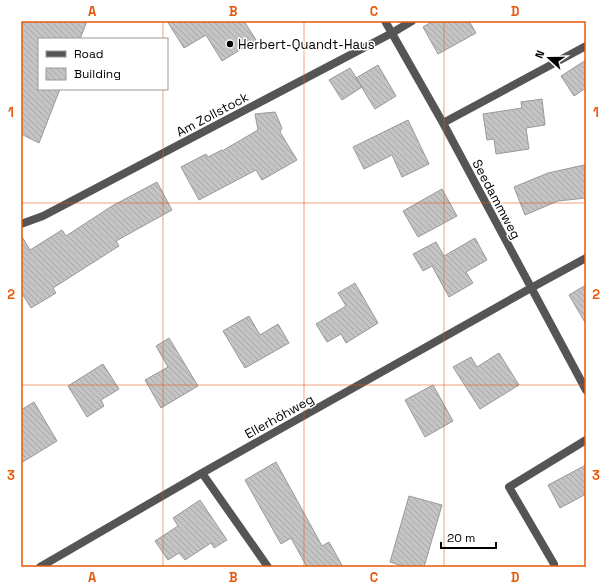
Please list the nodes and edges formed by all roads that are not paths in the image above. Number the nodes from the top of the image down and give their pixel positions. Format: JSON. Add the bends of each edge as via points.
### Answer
{"nodes":[{"id":1,"x":385,"y":21,"type":"edge"},
{"id":2,"x":412,"y":21,"type":"edge"},
{"id":3,"x":392,"y":33,"type":"junction"},
{"id":4,"x":586,"y":46,"type":"edge"},
{"id":5,"x":443,"y":123,"type":"junction"},
{"id":6,"x":21,"y":224,"type":"edge"},
{"id":7,"x":586,"y":258,"type":"edge"},
{"id":8,"x":531,"y":288,"type":"junction"},
{"id":9,"x":586,"y":390,"type":"edge"},
{"id":10,"x":586,"y":440,"type":"edge"},
{"id":11,"x":202,"y":473,"type":"junction"},
{"id":12,"x":554,"y":564,"type":"dead end"},
{"id":13,"x":40,"y":567,"type":"edge"},
{"id":14,"x":268,"y":567,"type":"edge"}],
"edges":[{"from":1,"to":3,"type":"street","name":"Seedammweg"},
{"from":2,"to":3,"type":"street","name":"Am Zollstock"},
{"from":3,"to":5,"type":"street","name":"Seedammweg"},
{"from":3,"to":6,"type":"street","name":"Am Zollstock","via":[[43,216]]},
{"from":4,"to":5,"type":"street"},
{"from":5,"to":8,"type":"street","name":"Seedammweg"},
{"from":7,"to":8,"type":"street","name":"Ellerhöhweg"},
{"from":8,"to":9,"type":"street","name":"Seedammweg"},
{"from":8,"to":11,"type":"street","name":"Ellerhöhweg"},
{"from":10,"to":12,"type":"street","via":[[509,487]]},
{"from":11,"to":13,"type":"street","name":"Ellerhöhweg"},
{"from":11,"to":14,"type":"street"}]}
